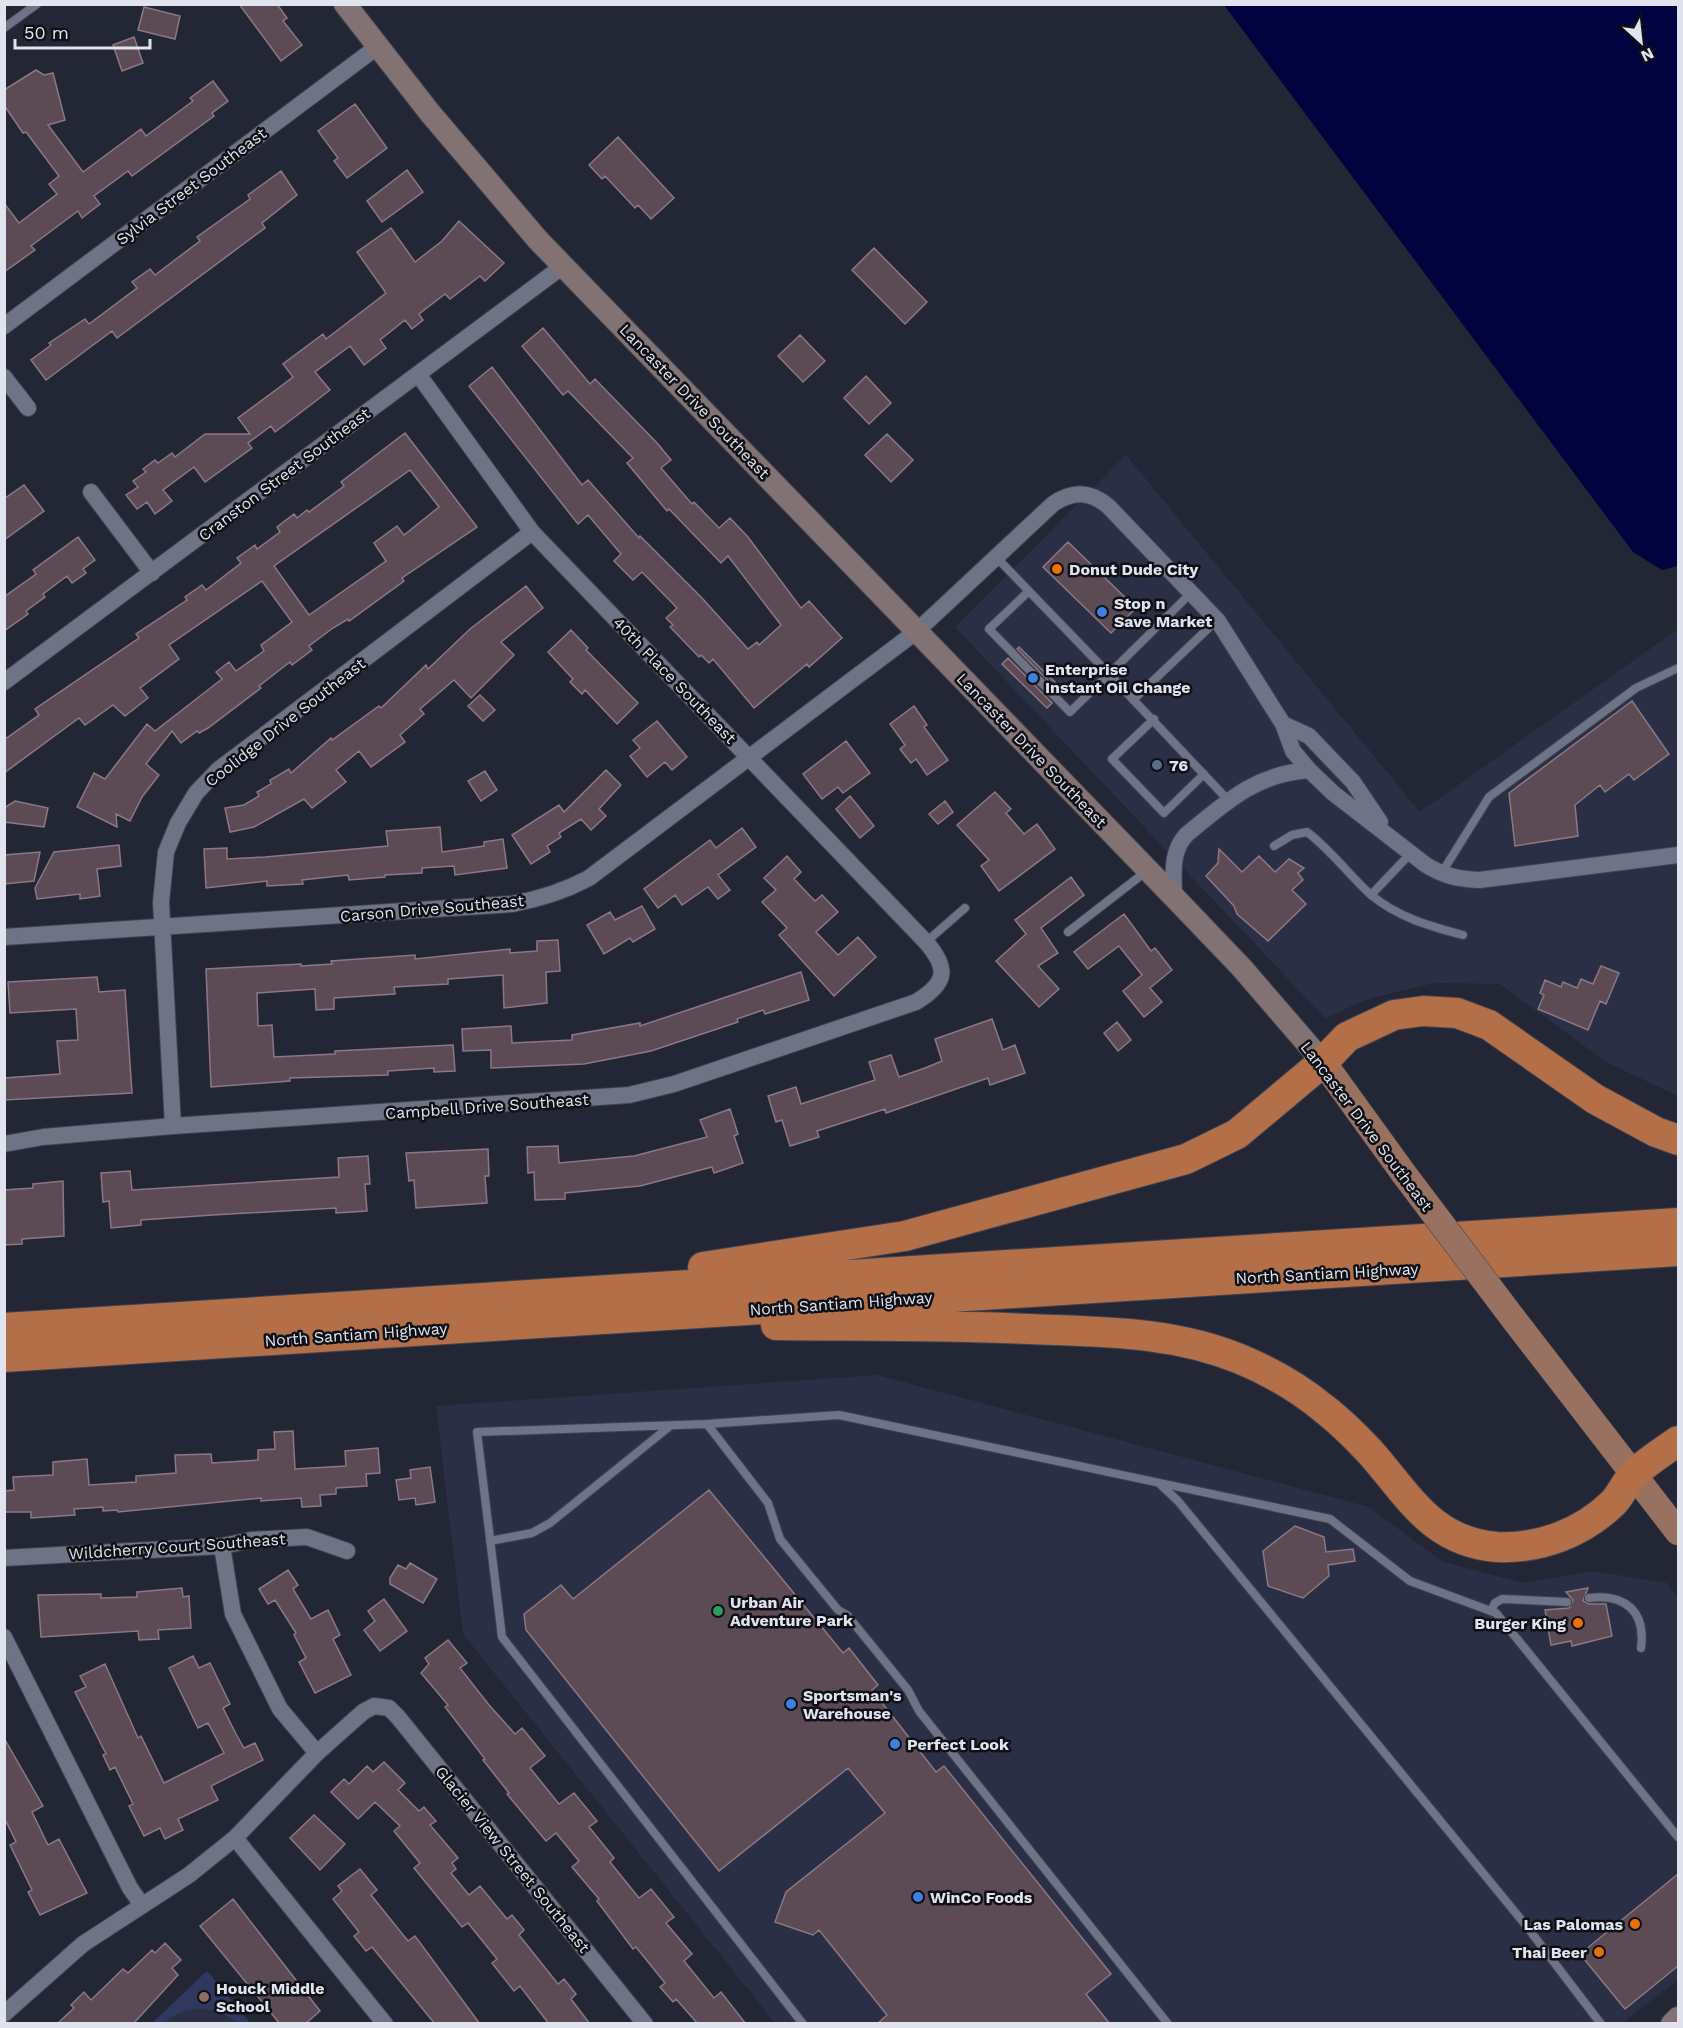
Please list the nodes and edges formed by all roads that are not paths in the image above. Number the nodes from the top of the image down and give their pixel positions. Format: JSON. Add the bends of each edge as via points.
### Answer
{"nodes":[{"id":1,"x":37,"y":4,"type":"edge"},
{"id":2,"x":345,"y":4,"type":"edge"},
{"id":3,"x":4,"y":28,"type":"edge"},
{"id":4,"x":377,"y":47,"type":"junction"},
{"id":5,"x":563,"y":266,"type":"junction"},
{"id":6,"x":4,"y":326,"type":"edge"},
{"id":7,"x":418,"y":374,"type":"junction"},
{"id":8,"x":4,"y":377,"type":"edge"},
{"id":9,"x":28,"y":408,"type":"dead end"},
{"id":10,"x":91,"y":492,"type":"dead end"},
{"id":11,"x":532,"y":532,"type":"junction"},
{"id":12,"x":996,"y":557,"type":"junction"},
{"id":13,"x":152,"y":573,"type":"junction"},
{"id":14,"x":1029,"y":591,"type":"junction"},
{"id":15,"x":1192,"y":592,"type":"junction"},
{"id":16,"x":1217,"y":620,"type":"junction"},
{"id":17,"x":917,"y":631,"type":"junction"},
{"id":18,"x":1678,"y":668,"type":"edge"},
{"id":19,"x":1109,"y":674,"type":"junction"},
{"id":20,"x":4,"y":682,"type":"edge"},
{"id":21,"x":1133,"y":700,"type":"junction"},
{"id":22,"x":1154,"y":719,"type":"junction"},
{"id":23,"x":1283,"y":724,"type":"junction"},
{"id":24,"x":750,"y":758,"type":"junction"},
{"id":25,"x":1309,"y":770,"type":"junction"},
{"id":26,"x":1204,"y":774,"type":"junction"},
{"id":27,"x":1228,"y":800,"type":"junction"},
{"id":28,"x":1387,"y":833,"type":"junction"},
{"id":29,"x":1274,"y":846,"type":"dead end"},
{"id":30,"x":1410,"y":854,"type":"junction"},
{"id":31,"x":1678,"y":855,"type":"edge"},
{"id":32,"x":1148,"y":870,"type":"junction"},
{"id":33,"x":1441,"y":874,"type":"junction"},
{"id":34,"x":1371,"y":895,"type":"junction"},
{"id":35,"x":1174,"y":897,"type":"junction"},
{"id":36,"x":965,"y":908,"type":"dead end"},
{"id":37,"x":163,"y":929,"type":"junction"},
{"id":38,"x":1068,"y":932,"type":"dead end"},
{"id":39,"x":1463,"y":935,"type":"dead end"},
{"id":40,"x":4,"y":937,"type":"edge"},
{"id":41,"x":926,"y":942,"type":"junction"},
{"id":42,"x":942,"y":974,"type":"joint"},
{"id":43,"x":1323,"y":1062,"type":"junction"},
{"id":44,"x":173,"y":1126,"type":"junction"},
{"id":45,"x":1678,"y":1140,"type":"edge"},
{"id":46,"x":4,"y":1144,"type":"edge"},
{"id":47,"x":1678,"y":1223,"type":"edge"},
{"id":48,"x":1678,"y":1251,"type":"edge"},
{"id":49,"x":514,"y":1296,"type":"junction"},
{"id":50,"x":665,"y":1315,"type":"junction"},
{"id":51,"x":4,"y":1328,"type":"edge"},
{"id":52,"x":4,"y":1357,"type":"edge"},
{"id":53,"x":707,"y":1424,"type":"junction"},
{"id":54,"x":670,"y":1426,"type":"junction"},
{"id":55,"x":1678,"y":1441,"type":"edge"},
{"id":56,"x":1633,"y":1475,"type":"junction"},
{"id":57,"x":1160,"y":1485,"type":"junction"},
{"id":58,"x":1678,"y":1532,"type":"edge"},
{"id":59,"x":490,"y":1541,"type":"junction"},
{"id":60,"x":222,"y":1546,"type":"junction"},
{"id":61,"x":347,"y":1551,"type":"dead end"},
{"id":62,"x":4,"y":1558,"type":"edge"},
{"id":63,"x":1589,"y":1598,"type":"dead end"},
{"id":64,"x":1567,"y":1602,"type":"dead end"},
{"id":65,"x":1491,"y":1611,"type":"junction"},
{"id":66,"x":4,"y":1637,"type":"edge"},
{"id":67,"x":1641,"y":1648,"type":"dead end"},
{"id":68,"x":317,"y":1753,"type":"junction"},
{"id":69,"x":1678,"y":1837,"type":"edge"},
{"id":70,"x":235,"y":1838,"type":"junction"},
{"id":71,"x":142,"y":1905,"type":"junction"},
{"id":72,"x":4,"y":2014,"type":"edge"},
{"id":73,"x":1678,"y":2018,"type":"edge"},
{"id":74,"x":385,"y":2024,"type":"edge"},
{"id":75,"x":645,"y":2024,"type":"edge"},
{"id":76,"x":803,"y":2024,"type":"edge"},
{"id":77,"x":1168,"y":2024,"type":"edge"},
{"id":78,"x":1601,"y":2024,"type":"edge"},
{"id":79,"x":1672,"y":2024,"type":"edge"}],
"edges":[{"from":1,"to":3,"type":"lane"},
{"from":2,"to":4,"type":"main road","name":"Lancaster Drive Southeast"},
{"from":4,"to":5,"type":"main road","name":"Lancaster Drive Southeast","via":[[499,196]]},
{"from":4,"to":6,"type":"street","name":"Sylvia Street Southeast"},
{"from":5,"to":7,"type":"street","name":"Cranston Street Southeast"},
{"from":5,"to":17,"type":"main road","name":"Lancaster Drive Southeast"},
{"from":7,"to":11,"type":"street","name":"40th Place Southeast"},
{"from":7,"to":13,"type":"street","name":"Cranston Street Southeast"},
{"from":8,"to":9,"type":"street"},
{"from":10,"to":13,"type":"street"},
{"from":11,"to":24,"type":"street","name":"40th Place Southeast"},
{"from":11,"to":37,"type":"street","name":"Coolidge Drive Southeast","via":[[218,770],[196,793],[166,852]]},
{"from":12,"to":14,"type":"lane"},
{"from":12,"to":15,"type":"street","name":"Carson Drive Southeast","via":[[1062,498],[1091,494],[1110,507]]},
{"from":12,"to":17,"type":"street","name":"Carson Drive Southeast"},
{"from":13,"to":20,"type":"street","name":"Cranston Street Southeast"},
{"from":14,"to":19,"type":"lane"},
{"from":14,"to":19,"type":"lane","via":[[989,629],[1070,712]]},
{"from":15,"to":16,"type":"street"},
{"from":15,"to":19,"type":"lane"},
{"from":16,"to":21,"type":"lane"},
{"from":16,"to":23,"type":"street"},
{"from":17,"to":24,"type":"street","name":"Carson Drive Southeast"},
{"from":17,"to":32,"type":"main road","name":"Lancaster Drive Southeast"},
{"from":18,"to":33,"type":"lane","via":[[1636,688],[1489,797]]},
{"from":19,"to":21,"type":"lane"},
{"from":21,"to":22,"type":"lane"},
{"from":22,"to":26,"type":"lane"},
{"from":22,"to":26,"type":"lane","via":[[1112,759],[1164,813]]},
{"from":23,"to":25,"type":"street","via":[[1293,751]]},
{"from":23,"to":28,"type":"street","via":[[1309,736],[1353,782]]},
{"from":24,"to":37,"type":"street","name":"Carson Drive Southeast","via":[[589,879],[545,898],[512,904]]},
{"from":24,"to":41,"type":"street","name":"40th Place Southeast"},
{"from":25,"to":27,"type":"street","via":[[1284,772]]},
{"from":25,"to":28,"type":"street"},
{"from":26,"to":27,"type":"lane"},
{"from":27,"to":35,"type":"street","via":[[1179,843],[1174,857]]},
{"from":28,"to":30,"type":"street"},
{"from":29,"to":34,"type":"lane","via":[[1292,835],[1307,832]]},
{"from":30,"to":33,"type":"street"},
{"from":30,"to":34,"type":"lane"},
{"from":31,"to":33,"type":"street","via":[[1479,880]]},
{"from":32,"to":35,"type":"main road","name":"Lancaster Drive Southeast"},
{"from":32,"to":38,"type":"lane"},
{"from":34,"to":39,"type":"lane","via":[[1414,922]]},
{"from":35,"to":43,"type":"main road","name":"Lancaster Drive Southeast"},
{"from":36,"to":41,"type":"lane"},
{"from":37,"to":40,"type":"street","name":"Carson Drive Southeast"},
{"from":37,"to":44,"type":"street","name":"Coolidge Drive Southeast"},
{"from":41,"to":42,"type":"street","name":"40th Place Southeast","via":[[942,964]]},
{"from":42,"to":44,"type":"street","name":"Campbell Drive Southeast","via":[[937,985],[916,1002],[653,1090],[602,1099]]},
{"from":43,"to":45,"type":"highway","via":[[1347,1037],[1395,1015],[1423,1011],[1457,1013],[1489,1025],[1595,1099]]},
{"from":43,"to":49,"type":"highway","via":[[1237,1134],[1167,1165],[905,1236]]},
{"from":43,"to":56,"type":"main road","name":"Lancaster Drive Southeast","bridge":true},
{"from":44,"to":46,"type":"street","name":"Campbell Drive Southeast"},
{"from":47,"to":49,"type":"highway","name":"North Santiam Highway"},
{"from":48,"to":50,"type":"highway","name":"North Santiam Highway"},
{"from":49,"to":51,"type":"highway","name":"North Santiam Highway"},
{"from":50,"to":52,"type":"highway","name":"North Santiam Highway"},
{"from":50,"to":56,"type":"highway","via":[[762,1325],[979,1325],[1091,1330],[1191,1343],[1240,1359],[1291,1386],[1324,1408],[1371,1453],[1425,1518],[1458,1537],[1496,1546],[1547,1542],[1587,1524],[1614,1502]]},
{"from":53,"to":54,"type":"lane"},
{"from":53,"to":57,"type":"lane","via":[[839,1415]]},
{"from":53,"to":77,"type":"lane","via":[[768,1503],[780,1539],[908,1690],[915,1705]]},
{"from":54,"to":59,"type":"lane","via":[[550,1523],[531,1533]]},
{"from":54,"to":59,"type":"lane","via":[[477,1432]]},
{"from":55,"to":56,"type":"highway"},
{"from":56,"to":58,"type":"main road","name":"Lancaster Drive Southeast"},
{"from":57,"to":65,"type":"lane","via":[[1330,1519],[1410,1581]]},
{"from":57,"to":78,"type":"lane","via":[[1178,1501],[1524,1923]]},
{"from":59,"to":76,"type":"lane","via":[[502,1637]]},
{"from":60,"to":61,"type":"street","name":"Wildcherry Court Southeast","via":[[307,1537]]},
{"from":60,"to":62,"type":"street","name":"Wildcherry Court Southeast"},
{"from":60,"to":68,"type":"street","via":[[233,1614],[280,1709]]},
{"from":63,"to":67,"type":"lane","via":[[1612,1596],[1632,1609],[1643,1634]]},
{"from":64,"to":65,"type":"lane","via":[[1502,1599]]},
{"from":65,"to":69,"type":"lane"},
{"from":66,"to":71,"type":"street"},
{"from":68,"to":70,"type":"street"},
{"from":68,"to":75,"type":"street","name":"Glacier View Street Southeast","via":[[363,1712],[374,1706],[389,1708]]},
{"from":70,"to":71,"type":"street","via":[[189,1875]]},
{"from":70,"to":74,"type":"street"},
{"from":71,"to":72,"type":"street","via":[[59,1963]]},
{"from":73,"to":79,"type":"main road"}]}
